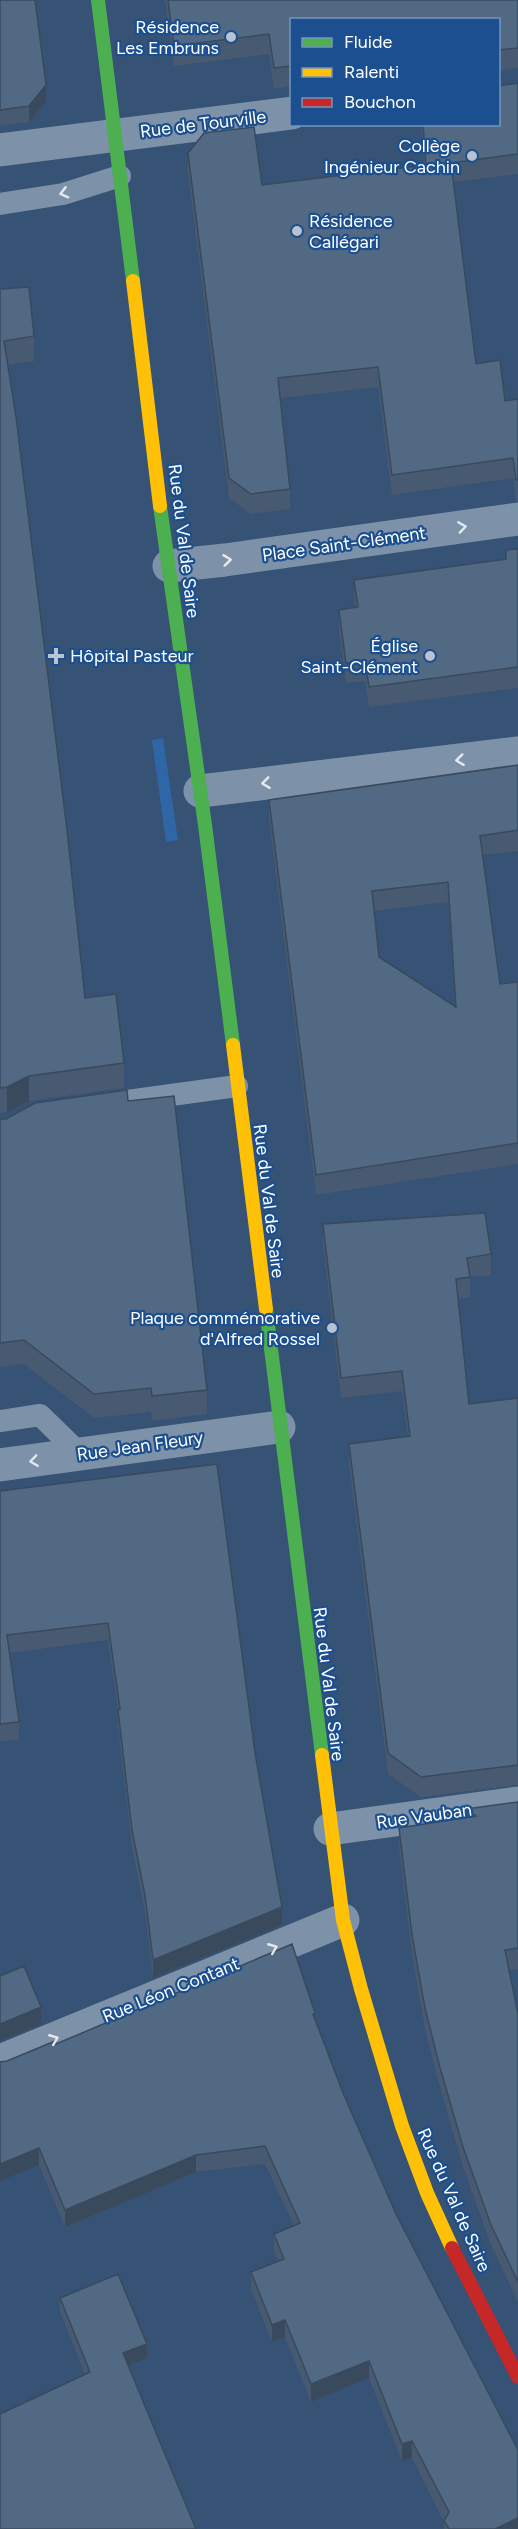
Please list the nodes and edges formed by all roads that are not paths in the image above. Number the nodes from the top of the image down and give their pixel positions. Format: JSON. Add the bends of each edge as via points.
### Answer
{"nodes":[{"id":1,"x":98,"y":0,"type":"edge"},
{"id":2,"x":290,"y":113,"type":"edge"},
{"id":3,"x":116,"y":135,"type":"junction"},
{"id":4,"x":0,"y":150,"type":"edge"},
{"id":5,"x":120,"y":176,"type":"junction"},
{"id":6,"x":0,"y":204,"type":"edge"},
{"id":7,"x":518,"y":519,"type":"edge"},
{"id":8,"x":169,"y":566,"type":"junction"},
{"id":9,"x":518,"y":753,"type":"edge"},
{"id":10,"x":200,"y":791,"type":"junction"},
{"id":11,"x":237,"y":1086,"type":"junction"},
{"id":12,"x":76,"y":1108,"type":"edge"},
{"id":13,"x":0,"y":1420,"type":"edge"},
{"id":14,"x":279,"y":1426,"type":"junction"},
{"id":15,"x":80,"y":1454,"type":"junction"},
{"id":16,"x":0,"y":1466,"type":"edge"},
{"id":17,"x":518,"y":1803,"type":"edge"},
{"id":18,"x":330,"y":1829,"type":"junction"},
{"id":19,"x":343,"y":1920,"type":"junction"},
{"id":20,"x":0,"y":2061,"type":"edge"},
{"id":21,"x":518,"y":2377,"type":"edge"}],
"edges":[{"from":1,"to":3,"type":"main road","name":"Rue du Val de Saire"},
{"from":2,"to":3,"type":"street","name":"Rue de Tourville"},
{"from":3,"to":4,"type":"street","name":"Rue de Tourville"},
{"from":3,"to":5,"type":"main road","name":"Rue du Val de Saire"},
{"from":5,"to":6,"type":"lane","one_way":true,"via":[[63,194]]},
{"from":5,"to":8,"type":"main road","name":"Rue du Val de Saire"},
{"from":8,"to":7,"type":"street","name":"Place Saint-Clément","one_way":true},
{"from":8,"to":10,"type":"main road","name":"Rue du Val de Saire"},
{"from":9,"to":10,"type":"street","one_way":true},
{"from":10,"to":11,"type":"main road","name":"Rue du Val de Saire"},
{"from":11,"to":12,"type":"lane"},
{"from":11,"to":14,"type":"main road","name":"Rue du Val de Saire"},
{"from":13,"to":15,"type":"lane","via":[[40,1415]]},
{"from":14,"to":15,"type":"street","name":"Rue Jean Fleury"},
{"from":14,"to":18,"type":"main road","name":"Rue du Val de Saire"},
{"from":15,"to":16,"type":"street","name":"Rue Jean Fleury","one_way":true},
{"from":17,"to":18,"type":"street","name":"Rue Vauban"},
{"from":18,"to":19,"type":"main road","name":"Rue du Val de Saire"},
{"from":20,"to":19,"type":"street","name":"Rue Léon Contant","one_way":true},
{"from":19,"to":21,"type":"main road","name":"Rue du Val de Saire","via":[[401,2125],[428,2195]]}]}
